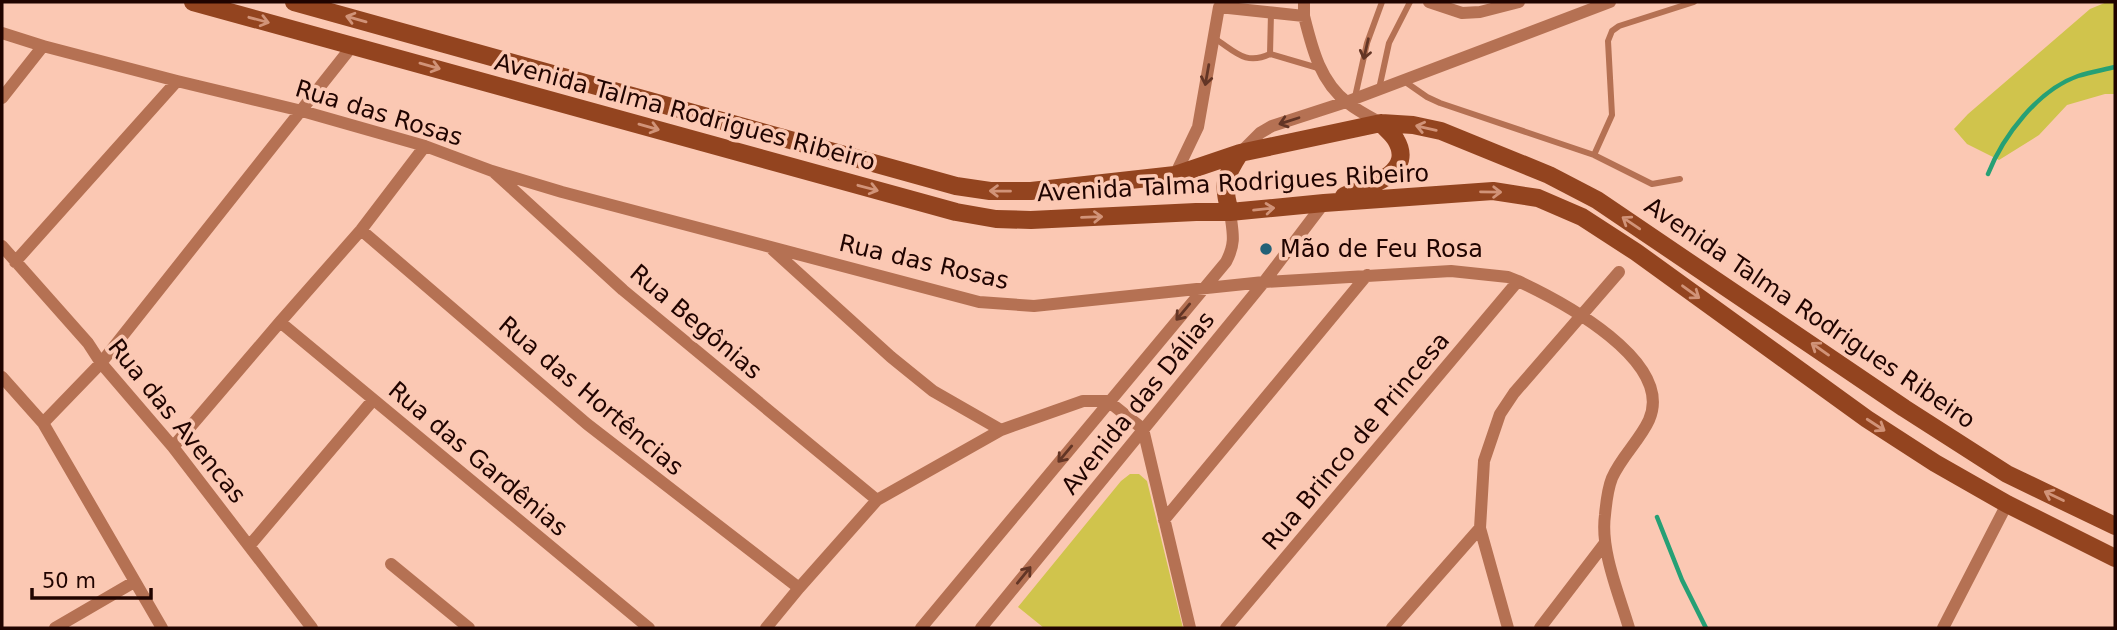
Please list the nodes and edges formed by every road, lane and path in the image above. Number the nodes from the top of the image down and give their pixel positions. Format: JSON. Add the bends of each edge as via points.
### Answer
{"nodes":[{"id":1,"x":193,"y":2,"type":"edge"},
{"id":2,"x":294,"y":2,"type":"edge"},
{"id":3,"x":1304,"y":2,"type":"edge"},
{"id":4,"x":1382,"y":2,"type":"edge"},
{"id":5,"x":1410,"y":2,"type":"edge"},
{"id":6,"x":1429,"y":2,"type":"edge"},
{"id":7,"x":1519,"y":2,"type":"edge"},
{"id":8,"x":1610,"y":2,"type":"edge"},
{"id":9,"x":1694,"y":2,"type":"edge"},
{"id":10,"x":1220,"y":5,"type":"edge"},
{"id":11,"x":1251,"y":6,"type":"edge"},
{"id":12,"x":1271,"y":13,"type":"junction"},
{"id":13,"x":1304,"y":16,"type":"junction"},
{"id":14,"x":2,"y":33,"type":"edge"},
{"id":15,"x":1214,"y":38,"type":"junction"},
{"id":16,"x":353,"y":45,"type":"junction"},
{"id":17,"x":43,"y":46,"type":"junction"},
{"id":18,"x":1270,"y":54,"type":"junction"},
{"id":19,"x":1319,"y":68,"type":"junction"},
{"id":20,"x":1402,"y":80,"type":"junction"},
{"id":21,"x":177,"y":82,"type":"junction"},
{"id":22,"x":1379,"y":89,"type":"junction"},
{"id":23,"x":2,"y":98,"type":"edge"},
{"id":24,"x":1351,"y":100,"type":"junction"},
{"id":25,"x":302,"y":111,"type":"junction"},
{"id":26,"x":1381,"y":123,"type":"junction"},
{"id":27,"x":425,"y":146,"type":"junction"},
{"id":28,"x":1240,"y":153,"type":"junction"},
{"id":29,"x":1594,"y":155,"type":"junction"},
{"id":30,"x":492,"y":171,"type":"junction"},
{"id":31,"x":1175,"y":176,"type":"junction"},
{"id":32,"x":1680,"y":179,"type":"dead end"},
{"id":33,"x":1324,"y":203,"type":"junction"},
{"id":34,"x":1230,"y":212,"type":"junction"},
{"id":35,"x":361,"y":230,"type":"junction"},
{"id":36,"x":2,"y":246,"type":"edge"},
{"id":37,"x":770,"y":247,"type":"junction"},
{"id":38,"x":15,"y":262,"type":"junction"},
{"id":39,"x":1619,"y":272,"type":"dead end"},
{"id":40,"x":1367,"y":275,"type":"junction"},
{"id":41,"x":1518,"y":281,"type":"junction"},
{"id":42,"x":1265,"y":282,"type":"junction"},
{"id":43,"x":1202,"y":290,"type":"junction"},
{"id":44,"x":1582,"y":314,"type":"junction"},
{"id":45,"x":280,"y":322,"type":"junction"},
{"id":46,"x":101,"y":363,"type":"junction"},
{"id":47,"x":2,"y":377,"type":"edge"},
{"id":48,"x":373,"y":400,"type":"junction"},
{"id":49,"x":1108,"y":401,"type":"junction"},
{"id":50,"x":43,"y":423,"type":"junction"},
{"id":51,"x":1143,"y":429,"type":"junction"},
{"id":52,"x":1001,"y":430,"type":"junction"},
{"id":53,"x":173,"y":447,"type":"junction"},
{"id":54,"x":877,"y":500,"type":"junction"},
{"id":55,"x":2007,"y":504,"type":"junction"},
{"id":56,"x":1164,"y":520,"type":"junction"},
{"id":57,"x":2115,"y":526,"type":"edge"},
{"id":58,"x":1480,"y":528,"type":"junction"},
{"id":59,"x":1605,"y":543,"type":"junction"},
{"id":60,"x":250,"y":545,"type":"junction"},
{"id":61,"x":2115,"y":558,"type":"edge"},
{"id":62,"x":391,"y":564,"type":"dead end"},
{"id":63,"x":134,"y":582,"type":"junction"},
{"id":64,"x":799,"y":588,"type":"junction"},
{"id":65,"x":55,"y":628,"type":"edge"},
{"id":66,"x":162,"y":628,"type":"edge"},
{"id":67,"x":312,"y":628,"type":"edge"},
{"id":68,"x":469,"y":628,"type":"edge"},
{"id":69,"x":649,"y":628,"type":"edge"},
{"id":70,"x":766,"y":628,"type":"edge"},
{"id":71,"x":920,"y":628,"type":"edge"},
{"id":72,"x":981,"y":628,"type":"edge"},
{"id":73,"x":1190,"y":628,"type":"edge"},
{"id":74,"x":1226,"y":628,"type":"edge"},
{"id":75,"x":1392,"y":628,"type":"edge"},
{"id":76,"x":1508,"y":628,"type":"edge"},
{"id":77,"x":1540,"y":628,"type":"edge"},
{"id":78,"x":1629,"y":628,"type":"edge"},
{"id":79,"x":1943,"y":628,"type":"edge"}],
"edges":[{"from":1,"to":16,"type":"main road","name":"Avenida Talma Rodrigues Ribeiro","one_way":true},
{"from":31,"to":2,"type":"main road","name":"Avenida Talma Rodrigues Ribeiro","one_way":true,"via":[[1031,191],[956,186]]},
{"from":3,"to":13,"type":"street"},
{"from":4,"to":24,"type":"lane","one_way":true},
{"from":5,"to":22,"type":"lane","via":[[1390,43]]},
{"from":6,"to":7,"type":"street","via":[[1462,13]]},
{"from":8,"to":20,"type":"street"},
{"from":9,"to":29,"type":"lane","via":[[1612,31],[1608,41],[1612,115]]},
{"from":10,"to":11,"type":"street"},
{"from":10,"to":15,"type":"street"},
{"from":11,"to":12,"type":"street"},
{"from":12,"to":13,"type":"street"},
{"from":12,"to":18,"type":"lane"},
{"from":13,"to":19,"type":"street"},
{"from":14,"to":17,"type":"street","name":"Rua das Rosas"},
{"from":15,"to":18,"type":"lane","via":[[1250,59]]},
{"from":15,"to":31,"type":"street","one_way":true,"via":[[1198,127]]},
{"from":16,"to":25,"type":"street"},
{"from":16,"to":34,"type":"main road","name":"Avenida Talma Rodrigues Ribeiro","one_way":true,"via":[[956,212],[1031,220]]},
{"from":17,"to":21,"type":"street","name":"Rua das Rosas"},
{"from":17,"to":23,"type":"street"},
{"from":18,"to":19,"type":"lane"},
{"from":19,"to":24,"type":"street"},
{"from":20,"to":22,"type":"street"},
{"from":20,"to":29,"type":"lane","via":[[1440,103]]},
{"from":21,"to":25,"type":"street","name":"Rua das Rosas"},
{"from":21,"to":38,"type":"street"},
{"from":22,"to":24,"type":"street"},
{"from":24,"to":26,"type":"street"},
{"from":24,"to":28,"type":"street","one_way":true,"via":[[1272,126]]},
{"from":25,"to":27,"type":"street","name":"Rua das Rosas"},
{"from":25,"to":46,"type":"street"},
{"from":26,"to":28,"type":"main road","name":"Avenida Talma Rodrigues Ribeiro"},
{"from":26,"to":33,"type":"main road","via":[[1396,141],[1400,164],[1377,184]]},
{"from":57,"to":26,"type":"main road","name":"Avenida Talma Rodrigues Ribeiro","one_way":true,"via":[[2007,474],[1597,200],[1441,131]]},
{"from":27,"to":30,"type":"street","name":"Rua das Rosas"},
{"from":27,"to":35,"type":"street"},
{"from":28,"to":31,"type":"main road","name":"Avenida Talma Rodrigues Ribeiro"},
{"from":28,"to":34,"type":"main road","via":[[1224,186]]},
{"from":29,"to":32,"type":"lane","via":[[1652,184]]},
{"from":30,"to":37,"type":"street","name":"Rua das Rosas"},
{"from":30,"to":54,"type":"street","name":"Rua Begônias","via":[[623,290]]},
{"from":34,"to":33,"type":"main road","name":"Avenida Talma Rodrigues Ribeiro","one_way":true},
{"from":33,"to":42,"type":"street","name":"Avenida das Dálias"},
{"from":33,"to":55,"type":"main road","name":"Avenida Talma Rodrigues Ribeiro","one_way":true,"via":[[1493,191],[1538,198],[1582,217],[1867,419]]},
{"from":34,"to":43,"type":"street","name":"Avenida das Dálias","via":[[1232,250]]},
{"from":35,"to":45,"type":"street"},
{"from":35,"to":64,"type":"street","name":"Rua das Hortências","via":[[587,424]]},
{"from":36,"to":38,"type":"street","name":"Rua das Avencas"},
{"from":37,"to":43,"type":"street","name":"Rua das Rosas","via":[[979,302],[1034,306]]},
{"from":37,"to":52,"type":"street","via":[[933,391]]},
{"from":38,"to":46,"type":"street","name":"Rua das Avencas"},
{"from":39,"to":44,"type":"street"},
{"from":40,"to":41,"type":"street","name":"Rua das Rosas","via":[[1451,271]]},
{"from":40,"to":42,"type":"street","name":"Rua das Rosas"},
{"from":40,"to":56,"type":"street"},
{"from":41,"to":44,"type":"street","name":"Rua das Rosas"},
{"from":41,"to":74,"type":"street","name":"Rua Brinco de Princesa"},
{"from":42,"to":43,"type":"street","name":"Rua das Rosas"},
{"from":42,"to":51,"type":"street","name":"Avenida das Dálias"},
{"from":43,"to":49,"type":"street","name":"Avenida das Dálias","one_way":true},
{"from":44,"to":58,"type":"street","via":[[1500,414],[1484,461]]},
{"from":44,"to":59,"type":"street","name":"Rua das Rosas","via":[[1641,368],[1652,387],[1654,406],[1612,478],[1604,517]]},
{"from":45,"to":48,"type":"street","name":"Rua das Gardênias"},
{"from":45,"to":53,"type":"street"},
{"from":46,"to":50,"type":"street"},
{"from":46,"to":53,"type":"street","name":"Rua das Avencas"},
{"from":47,"to":50,"type":"street"},
{"from":48,"to":60,"type":"street"},
{"from":48,"to":69,"type":"street","name":"Rua das Gardênias"},
{"from":49,"to":51,"type":"street"},
{"from":49,"to":52,"type":"street","via":[[1083,401]]},
{"from":49,"to":71,"type":"street","name":"Avenida das Dálias","one_way":true},
{"from":50,"to":63,"type":"street"},
{"from":51,"to":56,"type":"street"},
{"from":72,"to":51,"type":"street","name":"Avenida das Dálias","one_way":true},
{"from":52,"to":54,"type":"street"},
{"from":53,"to":60,"type":"street","name":"Rua das Avencas"},
{"from":54,"to":64,"type":"street"},
{"from":55,"to":61,"type":"main road","name":"Avenida Talma Rodrigues Ribeiro"},
{"from":55,"to":79,"type":"street"},
{"from":56,"to":73,"type":"street"},
{"from":58,"to":75,"type":"street"},
{"from":58,"to":76,"type":"street"},
{"from":59,"to":77,"type":"street"},
{"from":59,"to":78,"type":"street","name":"Rua das Rosas"},
{"from":60,"to":67,"type":"street","name":"Rua das Avencas"},
{"from":62,"to":68,"type":"street"},
{"from":63,"to":65,"type":"street"},
{"from":63,"to":66,"type":"street"},
{"from":64,"to":70,"type":"street"}]}
